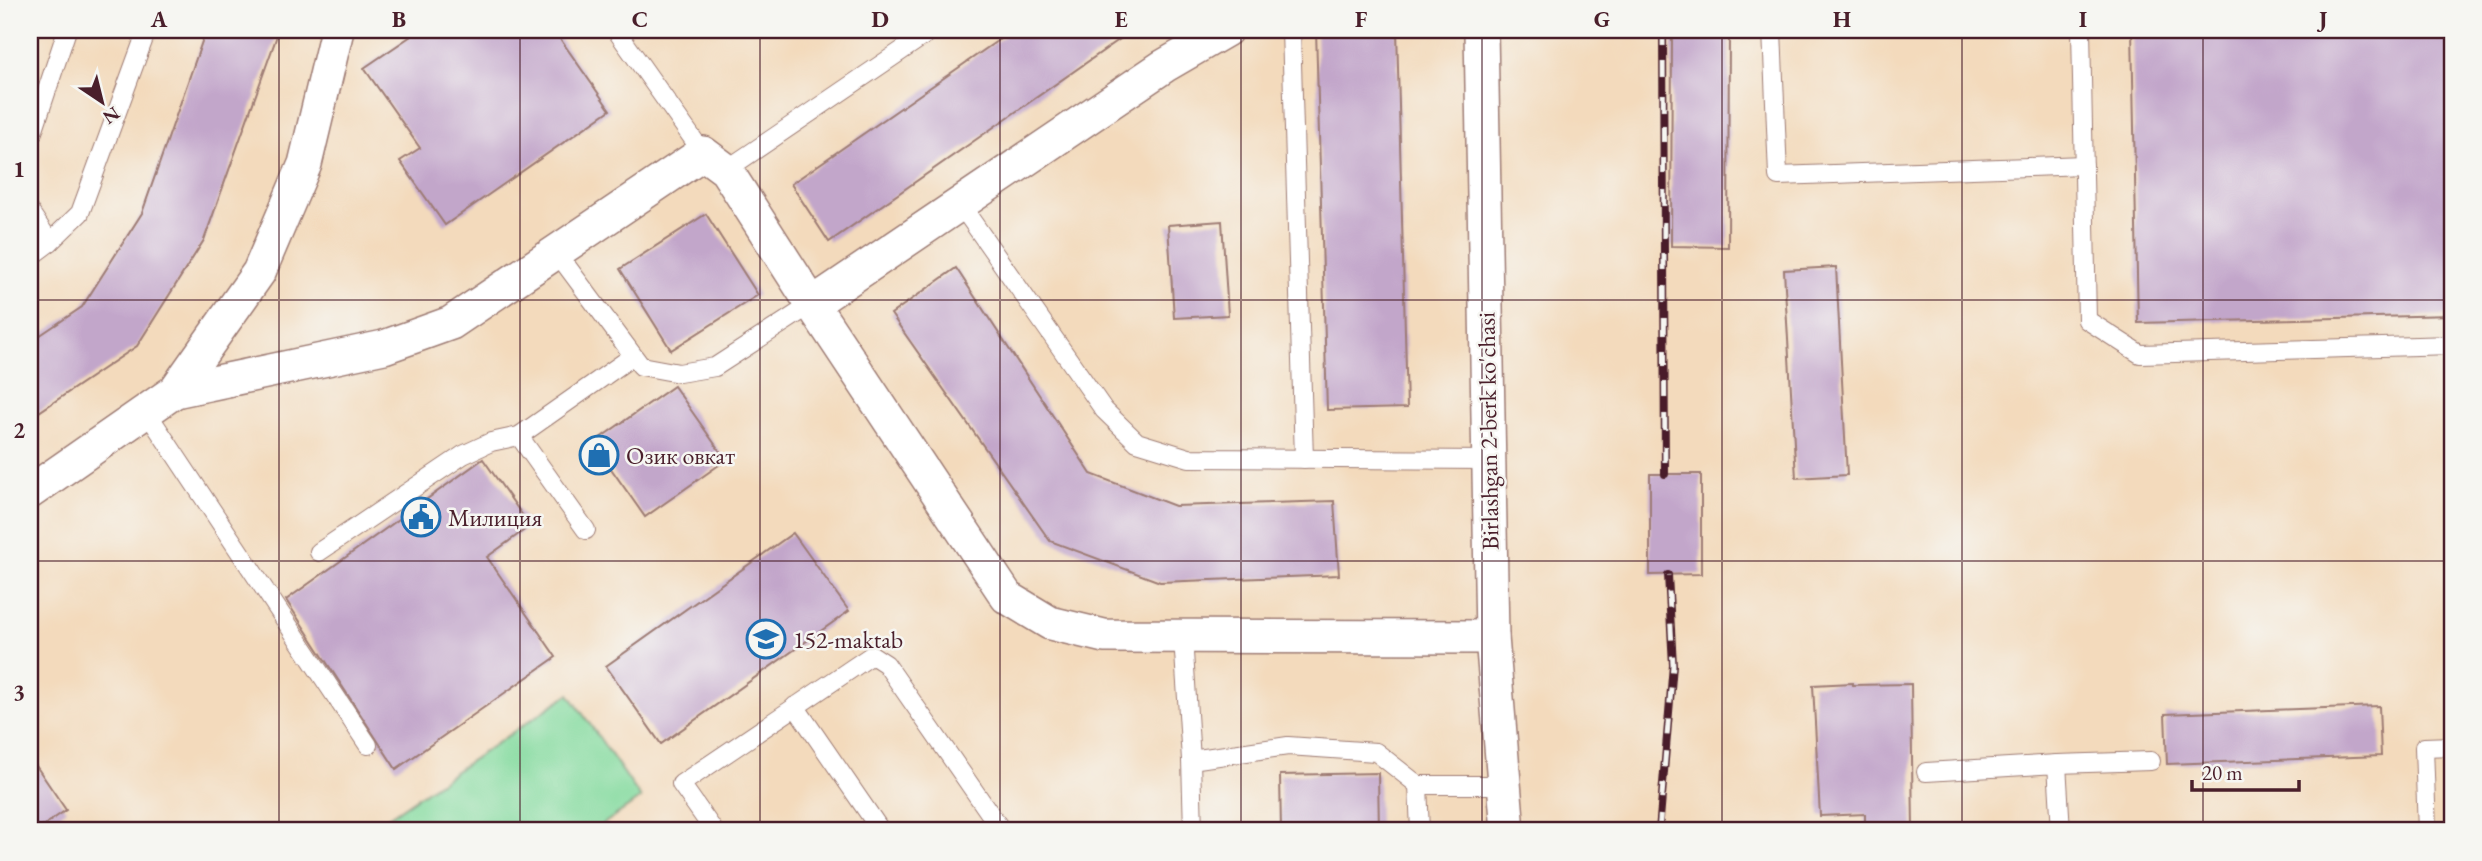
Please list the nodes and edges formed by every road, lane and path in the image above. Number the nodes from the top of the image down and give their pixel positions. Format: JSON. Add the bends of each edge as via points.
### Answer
{"nodes":[{"id":1,"x":68,"y":30,"type":"edge"},
{"id":2,"x":147,"y":30,"type":"edge"},
{"id":3,"x":337,"y":30,"type":"edge"},
{"id":4,"x":616,"y":30,"type":"edge"},
{"id":5,"x":932,"y":30,"type":"edge"},
{"id":6,"x":1226,"y":30,"type":"edge"},
{"id":7,"x":1291,"y":30,"type":"edge"},
{"id":8,"x":1481,"y":30,"type":"edge"},
{"id":9,"x":1772,"y":30,"type":"edge"},
{"id":10,"x":2081,"y":30,"type":"edge"},
{"id":11,"x":30,"y":141,"type":"edge"},
{"id":12,"x":715,"y":162,"type":"junction"},
{"id":13,"x":2084,"y":165,"type":"junction"},
{"id":14,"x":960,"y":204,"type":"junction"},
{"id":15,"x":30,"y":212,"type":"edge"},
{"id":16,"x":50,"y":242,"type":"junction"},
{"id":17,"x":557,"y":253,"type":"junction"},
{"id":18,"x":30,"y":257,"type":"edge"},
{"id":19,"x":812,"y":304,"type":"junction"},
{"id":20,"x":2452,"y":345,"type":"edge"},
{"id":21,"x":633,"y":356,"type":"junction"},
{"id":22,"x":174,"y":390,"type":"junction"},
{"id":23,"x":146,"y":411,"type":"junction"},
{"id":24,"x":519,"y":436,"type":"junction"},
{"id":25,"x":1304,"y":459,"type":"junction"},
{"id":26,"x":1489,"y":460,"type":"junction"},
{"id":27,"x":30,"y":492,"type":"edge"},
{"id":28,"x":586,"y":530,"type":"dead end"},
{"id":29,"x":319,"y":552,"type":"dead end"},
{"id":30,"x":1183,"y":637,"type":"junction"},
{"id":31,"x":1492,"y":637,"type":"junction"},
{"id":32,"x":795,"y":706,"type":"junction"},
{"id":33,"x":368,"y":745,"type":"dead end"},
{"id":34,"x":2452,"y":746,"type":"edge"},
{"id":35,"x":1191,"y":760,"type":"junction"},
{"id":36,"x":2151,"y":761,"type":"dead end"},
{"id":37,"x":2057,"y":764,"type":"junction"},
{"id":38,"x":1926,"y":772,"type":"dead end"},
{"id":39,"x":1418,"y":785,"type":"junction"},
{"id":40,"x":1504,"y":785,"type":"junction"},
{"id":41,"x":714,"y":831,"type":"edge"},
{"id":42,"x":881,"y":831,"type":"edge"},
{"id":43,"x":1002,"y":831,"type":"edge"},
{"id":44,"x":1193,"y":831,"type":"edge"},
{"id":45,"x":1420,"y":831,"type":"edge"},
{"id":46,"x":1508,"y":831,"type":"edge"},
{"id":47,"x":2062,"y":831,"type":"edge"},
{"id":48,"x":2427,"y":831,"type":"edge"}],
"edges":[{"from":1,"to":11,"type":"lane"},
{"from":2,"to":16,"type":"lane","via":[[80,212]]},
{"from":3,"to":22,"type":"street","via":[[304,164],[259,272]]},
{"from":4,"to":12,"type":"lane"},
{"from":5,"to":12,"type":"lane"},
{"from":6,"to":14,"type":"street","via":[[1164,66]]},
{"from":7,"to":25,"type":"lane"},
{"from":8,"to":26,"type":"street","name":"Birlashgan 2-berk ko'chasi"},
{"from":9,"to":13,"type":"lane","via":[[1778,176]]},
{"from":10,"to":13,"type":"lane"},
{"from":12,"to":17,"type":"street"},
{"from":12,"to":19,"type":"street"},
{"from":13,"to":20,"type":"lane","via":[[2087,320],[2140,354]]},
{"from":14,"to":19,"type":"street"},
{"from":14,"to":25,"type":"lane","via":[[1104,410],[1137,442],[1189,458]]},
{"from":15,"to":16,"type":"lane"},
{"from":16,"to":18,"type":"lane"},
{"from":17,"to":21,"type":"lane"},
{"from":17,"to":22,"type":"street","via":[[451,323],[384,347]]},
{"from":19,"to":21,"type":"lane","via":[[715,367],[679,373],[641,366]]},
{"from":19,"to":30,"type":"street","via":[[1007,597],[1050,623],[1104,636]]},
{"from":21,"to":24,"type":"lane"},
{"from":22,"to":23,"type":"street"},
{"from":23,"to":27,"type":"street"},
{"from":23,"to":33,"type":"lane"},
{"from":24,"to":28,"type":"lane"},
{"from":24,"to":29,"type":"lane","via":[[463,454]]},
{"from":25,"to":26,"type":"lane"},
{"from":26,"to":31,"type":"street","name":"Birlashgan 2-berk ko'chasi"},
{"from":30,"to":31,"type":"street"},
{"from":30,"to":35,"type":"lane"},
{"from":31,"to":40,"type":"street","name":"Birlashgan 2-berk ko'chasi"},
{"from":32,"to":41,"type":"lane","via":[[681,784]]},
{"from":32,"to":42,"type":"lane"},
{"from":32,"to":43,"type":"lane","via":[[872,655],[886,664]]},
{"from":34,"to":48,"type":"lane","via":[[2424,747]]},
{"from":35,"to":39,"type":"lane","via":[[1289,746],[1376,752]]},
{"from":35,"to":44,"type":"lane"},
{"from":36,"to":37,"type":"lane"},
{"from":37,"to":38,"type":"lane"},
{"from":37,"to":47,"type":"lane"},
{"from":39,"to":40,"type":"lane"},
{"from":39,"to":45,"type":"lane"},
{"from":40,"to":46,"type":"street","name":"Birlashgan 2-berk ko'chasi"}]}
